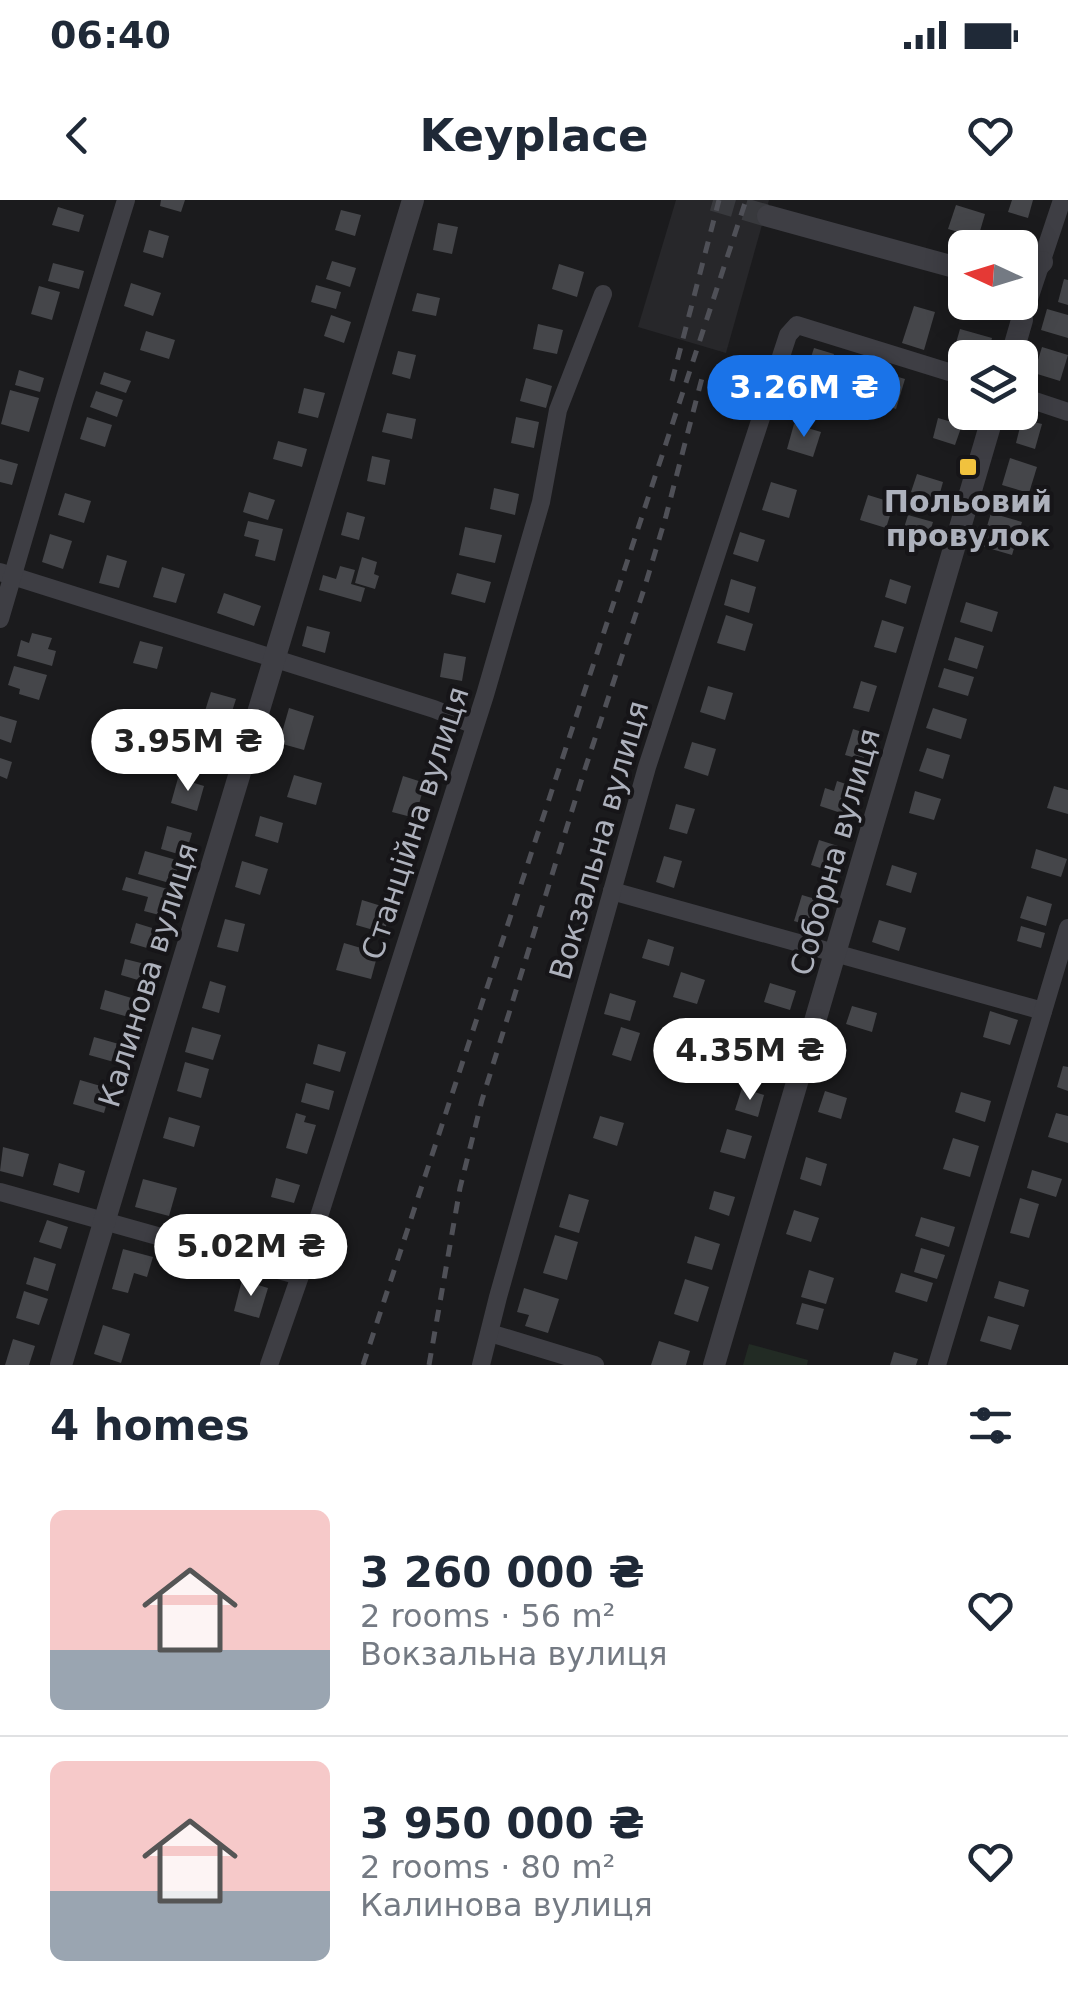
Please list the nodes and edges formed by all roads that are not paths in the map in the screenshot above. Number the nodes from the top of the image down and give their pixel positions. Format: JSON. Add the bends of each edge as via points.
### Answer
{"nodes":[{"id":1,"x":126,"y":200,"type":"edge"},
{"id":2,"x":413,"y":200,"type":"edge"},
{"id":3,"x":1062,"y":200,"type":"edge"},
{"id":4,"x":768,"y":216,"type":"tunnel mouth"},
{"id":5,"x":1042,"y":262,"type":"junction"},
{"id":6,"x":948,"y":265,"type":"edge"},
{"id":7,"x":1038,"y":266,"type":"edge"},
{"id":8,"x":1038,"y":271,"type":"edge"},
{"id":9,"x":603,"y":294,"type":"dead end"},
{"id":10,"x":948,"y":372,"type":"edge"},
{"id":11,"x":1038,"y":402,"type":"edge"},
{"id":12,"x":1068,"y":412,"type":"edge"},
{"id":13,"x":989,"y":430,"type":"edge"},
{"id":14,"x":6,"y":574,"type":"edge"},
{"id":15,"x":0,"y":620,"type":"edge"},
{"id":16,"x":276,"y":660,"type":"junction"},
{"id":17,"x":474,"y":725,"type":"junction"},
{"id":18,"x":612,"y":891,"type":"junction"},
{"id":19,"x":1068,"y":928,"type":"edge"},
{"id":20,"x":837,"y":953,"type":"junction"},
{"id":21,"x":1043,"y":1011,"type":"junction"},
{"id":22,"x":0,"y":1192,"type":"edge"},
{"id":23,"x":104,"y":1222,"type":"junction"},
{"id":24,"x":300,"y":1276,"type":"junction"},
{"id":25,"x":490,"y":1333,"type":"junction"},
{"id":26,"x":61,"y":1365,"type":"edge"},
{"id":27,"x":268,"y":1365,"type":"edge"},
{"id":28,"x":481,"y":1365,"type":"edge"},
{"id":29,"x":595,"y":1365,"type":"edge"},
{"id":30,"x":714,"y":1365,"type":"edge"},
{"id":31,"x":937,"y":1365,"type":"edge"}],
"edges":[{"from":1,"to":14,"type":"street"},
{"from":2,"to":16,"type":"street","name":"Калинова вулиця"},
{"from":3,"to":5,"type":"street"},
{"from":4,"to":6,"type":"street"},
{"from":5,"to":7,"type":"street"},
{"from":5,"to":8,"type":"street"},
{"from":9,"to":17,"type":"street","name":"Станційна вулиця","via":[[558,410],[540,502]]},
{"from":10,"to":18,"type":"street","name":"Вокзальна вулиця","via":[[797,325],[788,335]]},
{"from":11,"to":12,"type":"street"},
{"from":13,"to":20,"type":"street","name":"Соборна вулиця"},
{"from":14,"to":15,"type":"street"},
{"from":14,"to":16,"type":"street"},
{"from":16,"to":17,"type":"street"},
{"from":16,"to":23,"type":"street","name":"Калинова вулиця"},
{"from":17,"to":24,"type":"street","name":"Станційна вулиця"},
{"from":18,"to":20,"type":"street"},
{"from":18,"to":25,"type":"street","name":"Вокзальна вулиця"},
{"from":19,"to":21,"type":"street"},
{"from":20,"to":21,"type":"street"},
{"from":20,"to":30,"type":"street","name":"Соборна вулиця"},
{"from":21,"to":31,"type":"street"},
{"from":22,"to":23,"type":"street"},
{"from":23,"to":24,"type":"street"},
{"from":23,"to":26,"type":"street","name":"Калинова вулиця"},
{"from":24,"to":27,"type":"street","name":"Станційна вулиця"},
{"from":25,"to":28,"type":"street","name":"Вокзальна вулиця"},
{"from":25,"to":29,"type":"street"}]}
